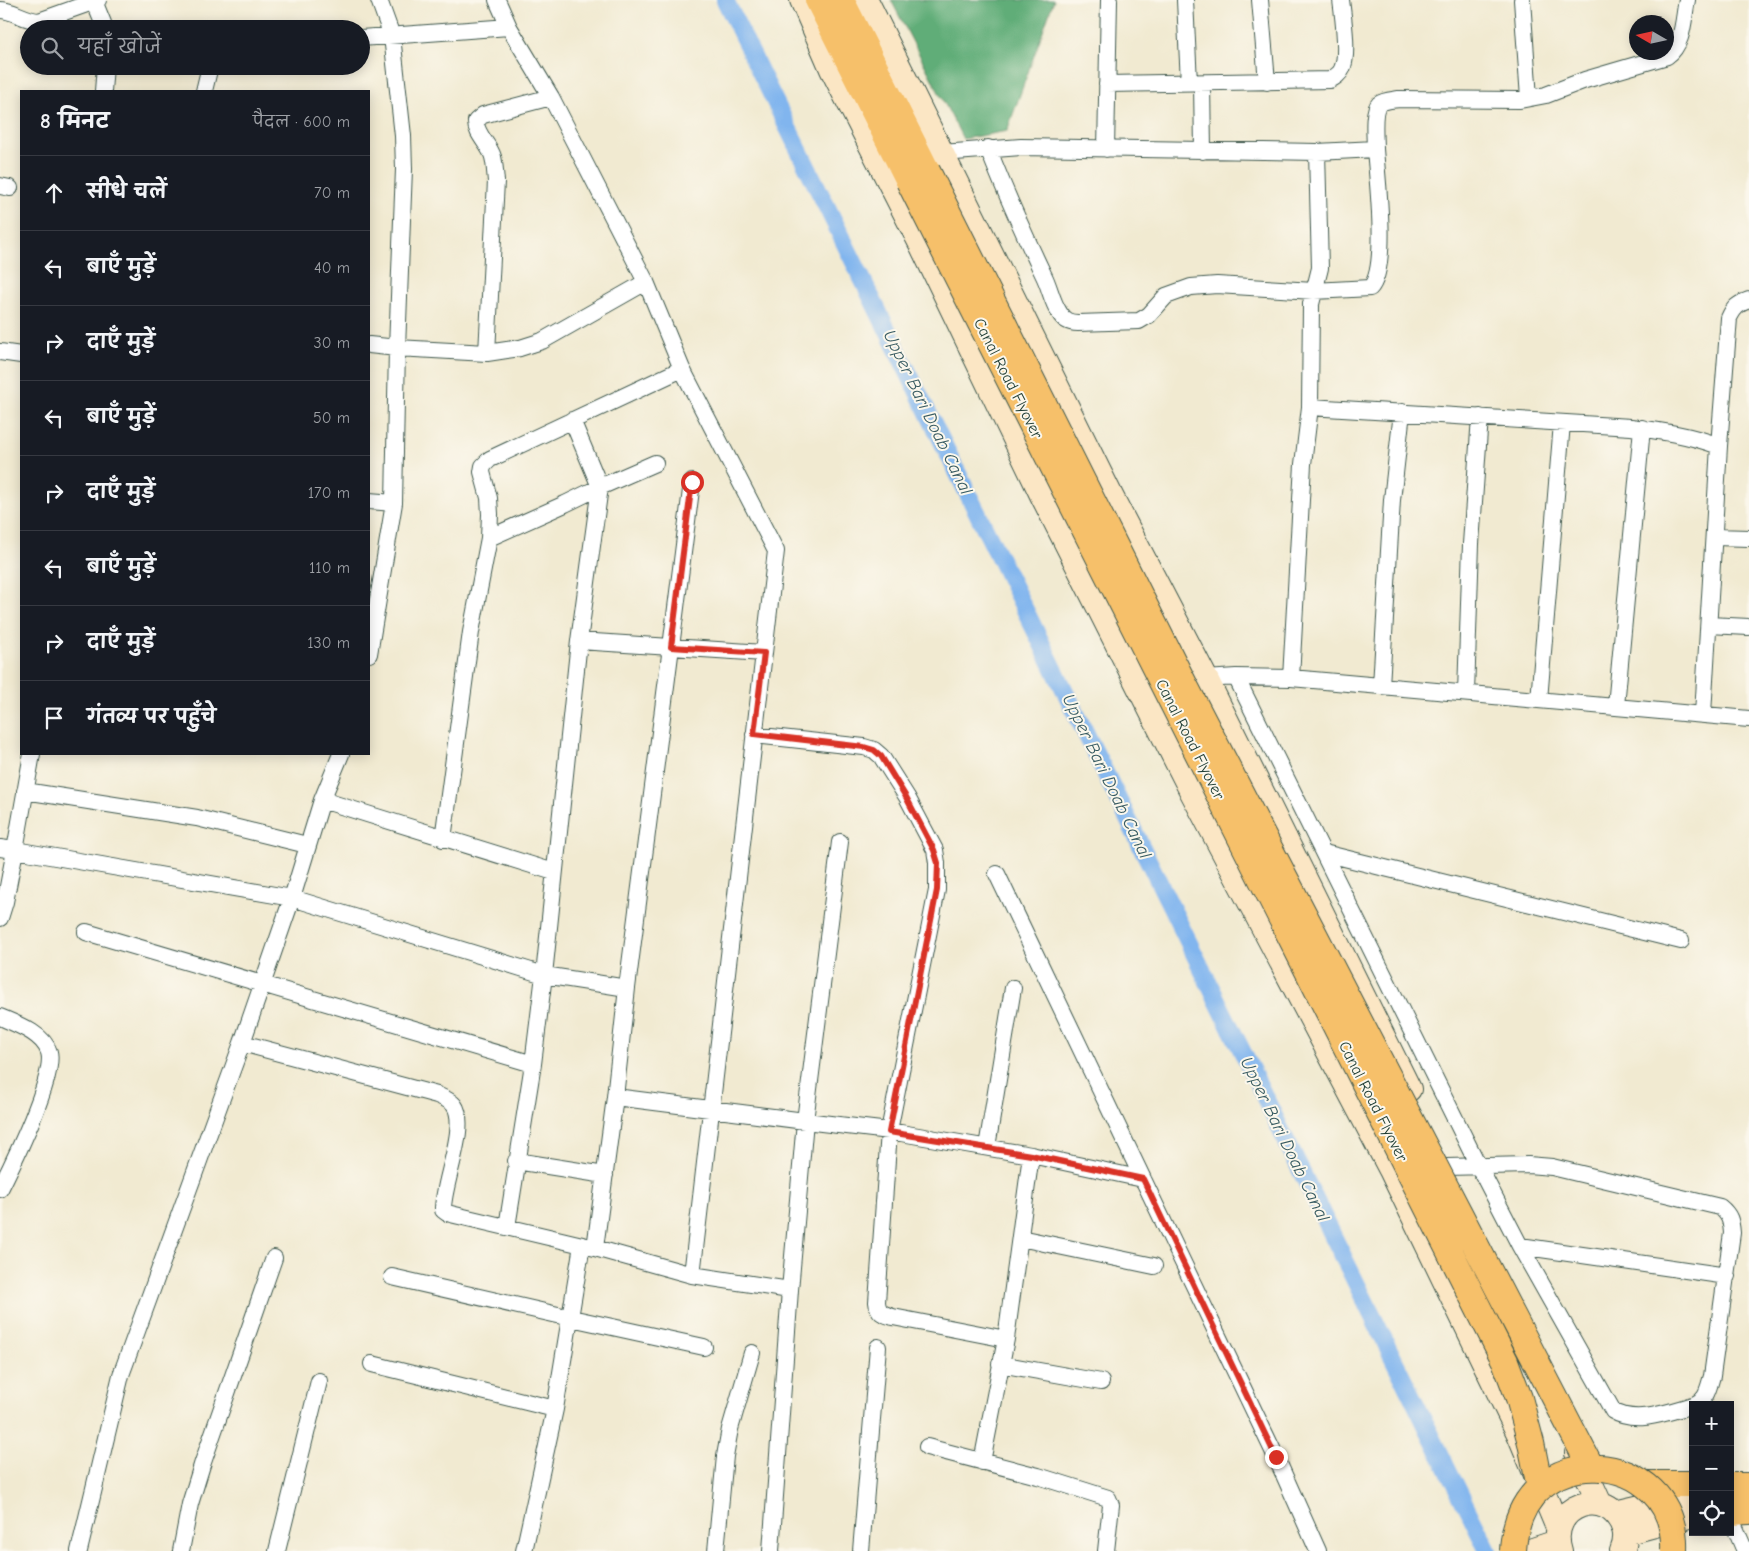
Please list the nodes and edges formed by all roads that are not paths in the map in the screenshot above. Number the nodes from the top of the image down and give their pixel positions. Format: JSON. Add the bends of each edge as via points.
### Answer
{"nodes":[{"id":1,"x":380,"y":0,"type":"edge"},
{"id":2,"x":496,"y":0,"type":"edge"},
{"id":3,"x":802,"y":0,"type":"edge"},
{"id":4,"x":818,"y":0,"type":"edge"},
{"id":5,"x":841,"y":0,"type":"edge"},
{"id":6,"x":866,"y":0,"type":"edge"},
{"id":7,"x":1109,"y":0,"type":"edge"},
{"id":8,"x":1185,"y":0,"type":"edge"},
{"id":9,"x":1260,"y":0,"type":"edge"},
{"id":10,"x":1341,"y":0,"type":"edge"},
{"id":11,"x":1522,"y":0,"type":"edge"},
{"id":12,"x":1687,"y":0,"type":"edge"},
{"id":13,"x":96,"y":1,"type":"edge"},
{"id":14,"x":0,"y":10,"type":"edge"},
{"id":15,"x":30,"y":20,"type":"edge"},
{"id":16,"x":43,"y":20,"type":"edge"},
{"id":17,"x":102,"y":20,"type":"edge"},
{"id":18,"x":509,"y":27,"type":"junction"},
{"id":19,"x":392,"y":36,"type":"junction"},
{"id":20,"x":370,"y":37,"type":"edge"},
{"id":21,"x":104,"y":75,"type":"edge"},
{"id":22,"x":208,"y":75,"type":"edge"},
{"id":23,"x":1267,"y":82,"type":"junction"},
{"id":24,"x":1196,"y":83,"type":"junction"},
{"id":25,"x":1107,"y":84,"type":"junction"},
{"id":26,"x":103,"y":90,"type":"edge"},
{"id":27,"x":204,"y":90,"type":"edge"},
{"id":28,"x":551,"y":97,"type":"junction"},
{"id":29,"x":1529,"y":98,"type":"junction"},
{"id":30,"x":988,"y":148,"type":"junction"},
{"id":31,"x":1106,"y":149,"type":"junction"},
{"id":32,"x":1375,"y":149,"type":"junction"},
{"id":33,"x":1203,"y":151,"type":"junction"},
{"id":34,"x":1317,"y":152,"type":"junction"},
{"id":35,"x":926,"y":168,"type":"junction"},
{"id":36,"x":646,"y":282,"type":"junction"},
{"id":37,"x":1314,"y":291,"type":"junction"},
{"id":38,"x":1749,"y":300,"type":"edge"},
{"id":39,"x":370,"y":345,"type":"edge"},
{"id":40,"x":397,"y":348,"type":"junction"},
{"id":41,"x":0,"y":352,"type":"edge"},
{"id":42,"x":487,"y":354,"type":"junction"},
{"id":43,"x":20,"y":355,"type":"edge"},
{"id":44,"x":682,"y":369,"type":"junction"},
{"id":45,"x":1310,"y":407,"type":"junction"},
{"id":46,"x":1402,"y":412,"type":"junction"},
{"id":47,"x":1480,"y":417,"type":"junction"},
{"id":48,"x":572,"y":420,"type":"junction"},
{"id":49,"x":1562,"y":423,"type":"junction"},
{"id":50,"x":1642,"y":428,"type":"junction"},
{"id":51,"x":1719,"y":446,"type":"junction"},
{"id":52,"x":655,"y":464,"type":"dead end"},
{"id":53,"x":692,"y":482,"type":"dead end"},
{"id":54,"x":600,"y":486,"type":"junction"},
{"id":55,"x":370,"y":501,"type":"edge"},
{"id":56,"x":394,"y":503,"type":"junction"},
{"id":57,"x":1714,"y":537,"type":"junction"},
{"id":58,"x":489,"y":538,"type":"junction"},
{"id":59,"x":1749,"y":538,"type":"edge"},
{"id":60,"x":1709,"y":625,"type":"junction"},
{"id":61,"x":1749,"y":627,"type":"edge"},
{"id":62,"x":371,"y":631,"type":"edge"},
{"id":63,"x":579,"y":641,"type":"junction"},
{"id":64,"x":671,"y":647,"type":"junction"},
{"id":65,"x":764,"y":653,"type":"junction"},
{"id":66,"x":1236,"y":677,"type":"junction"},
{"id":67,"x":1292,"y":678,"type":"junction"},
{"id":68,"x":1206,"y":679,"type":"junction"},
{"id":69,"x":1381,"y":686,"type":"junction"},
{"id":70,"x":1466,"y":694,"type":"junction"},
{"id":71,"x":1539,"y":700,"type":"junction"},
{"id":72,"x":1616,"y":706,"type":"junction"},
{"id":73,"x":1703,"y":714,"type":"junction"},
{"id":74,"x":1749,"y":719,"type":"edge"},
{"id":75,"x":754,"y":734,"type":"junction"},
{"id":76,"x":32,"y":755,"type":"edge"},
{"id":77,"x":341,"y":755,"type":"edge"},
{"id":78,"x":25,"y":791,"type":"junction"},
{"id":79,"x":322,"y":800,"type":"junction"},
{"id":80,"x":443,"y":838,"type":"junction"},
{"id":81,"x":840,"y":842,"type":"dead end"},
{"id":82,"x":307,"y":845,"type":"junction"},
{"id":83,"x":8,"y":849,"type":"edge"},
{"id":84,"x":1324,"y":853,"type":"junction"},
{"id":85,"x":554,"y":872,"type":"junction"},
{"id":86,"x":997,"y":874,"type":"dead end"},
{"id":87,"x":292,"y":898,"type":"junction"},
{"id":88,"x":0,"y":918,"type":"edge"},
{"id":89,"x":86,"y":932,"type":"dead end"},
{"id":90,"x":1681,"y":941,"type":"dead end"},
{"id":91,"x":544,"y":975,"type":"junction"},
{"id":92,"x":261,"y":984,"type":"junction"},
{"id":93,"x":627,"y":988,"type":"junction"},
{"id":94,"x":1013,"y":988,"type":"dead end"},
{"id":95,"x":0,"y":1016,"type":"edge"},
{"id":96,"x":242,"y":1043,"type":"junction"},
{"id":97,"x":533,"y":1064,"type":"junction"},
{"id":98,"x":616,"y":1097,"type":"junction"},
{"id":99,"x":712,"y":1109,"type":"junction"},
{"id":100,"x":805,"y":1121,"type":"junction"},
{"id":101,"x":889,"y":1132,"type":"junction"},
{"id":102,"x":987,"y":1147,"type":"junction"},
{"id":103,"x":1031,"y":1155,"type":"junction"},
{"id":104,"x":516,"y":1161,"type":"junction"},
{"id":105,"x":1478,"y":1165,"type":"junction"},
{"id":106,"x":1447,"y":1167,"type":"junction"},
{"id":107,"x":605,"y":1175,"type":"junction"},
{"id":108,"x":1143,"y":1179,"type":"junction"},
{"id":109,"x":0,"y":1189,"type":"edge"},
{"id":110,"x":507,"y":1228,"type":"junction"},
{"id":111,"x":1020,"y":1238,"type":"junction"},
{"id":112,"x":589,"y":1246,"type":"junction"},
{"id":113,"x":1520,"y":1246,"type":"junction"},
{"id":114,"x":274,"y":1258,"type":"dead end"},
{"id":115,"x":1154,"y":1266,"type":"dead end"},
{"id":116,"x":692,"y":1275,"type":"junction"},
{"id":117,"x":1727,"y":1276,"type":"junction"},
{"id":118,"x":392,"y":1277,"type":"dead end"},
{"id":119,"x":790,"y":1290,"type":"junction"},
{"id":120,"x":571,"y":1318,"type":"junction"},
{"id":121,"x":1006,"y":1339,"type":"junction"},
{"id":122,"x":704,"y":1347,"type":"dead end"},
{"id":123,"x":878,"y":1347,"type":"dead end"},
{"id":124,"x":752,"y":1353,"type":"dead end"},
{"id":125,"x":372,"y":1364,"type":"dead end"},
{"id":126,"x":1000,"y":1364,"type":"junction"},
{"id":127,"x":319,"y":1381,"type":"dead end"},
{"id":128,"x":1101,"y":1382,"type":"dead end"},
{"id":129,"x":1701,"y":1401,"type":"edge"},
{"id":130,"x":1689,"y":1406,"type":"edge"},
{"id":131,"x":555,"y":1409,"type":"junction"},
{"id":132,"x":927,"y":1448,"type":"dead end"},
{"id":133,"x":982,"y":1462,"type":"junction"},
{"id":134,"x":1591,"y":1467,"type":"junction"},
{"id":135,"x":1644,"y":1484,"type":"junction"},
{"id":136,"x":1689,"y":1484,"type":"edge"},
{"id":137,"x":1734,"y":1486,"type":"edge"},
{"id":138,"x":1749,"y":1486,"type":"edge"},
{"id":139,"x":1540,"y":1488,"type":"junction"},
{"id":140,"x":1749,"y":1491,"type":"edge"},
{"id":141,"x":1734,"y":1492,"type":"edge"},
{"id":142,"x":1689,"y":1497,"type":"edge"},
{"id":143,"x":1749,"y":1504,"type":"edge"},
{"id":144,"x":1734,"y":1506,"type":"edge"},
{"id":145,"x":1749,"y":1511,"type":"edge"},
{"id":146,"x":1734,"y":1513,"type":"edge"},
{"id":147,"x":1734,"y":1524,"type":"edge"},
{"id":148,"x":1616,"y":1525,"type":"edge"},
{"id":149,"x":1683,"y":1535,"type":"edge"},
{"id":150,"x":1534,"y":1545,"type":"edge"},
{"id":151,"x":79,"y":1551,"type":"edge"},
{"id":152,"x":181,"y":1551,"type":"edge"},
{"id":153,"x":277,"y":1551,"type":"edge"},
{"id":154,"x":524,"y":1551,"type":"edge"},
{"id":155,"x":716,"y":1551,"type":"edge"},
{"id":156,"x":771,"y":1551,"type":"edge"},
{"id":157,"x":861,"y":1551,"type":"edge"},
{"id":158,"x":1106,"y":1551,"type":"edge"},
{"id":159,"x":1318,"y":1551,"type":"edge"},
{"id":160,"x":1745,"y":1551,"type":"edge"}],
"edges":[{"from":1,"to":19,"type":"street"},
{"from":2,"to":18,"type":"street"},
{"from":3,"to":150,"type":"street","via":[[832,69],[1042,495],[1193,794],[1392,1172],[1519,1434]]},
{"from":4,"to":35,"type":"main road","name":"Canal Road Flyover"},
{"from":5,"to":35,"type":"main road","name":"Canal Road Flyover"},
{"from":6,"to":35,"type":"street"},
{"from":7,"to":25,"type":"street"},
{"from":8,"to":24,"type":"street"},
{"from":9,"to":23,"type":"street"},
{"from":10,"to":23,"type":"street","via":[[1344,56],[1339,75],[1330,80]]},
{"from":11,"to":29,"type":"street"},
{"from":12,"to":29,"type":"street","via":[[1679,41],[1667,56]]},
{"from":13,"to":16,"type":"street"},
{"from":13,"to":17,"type":"street"},
{"from":14,"to":15,"type":"street"},
{"from":18,"to":19,"type":"street"},
{"from":18,"to":28,"type":"street"},
{"from":19,"to":20,"type":"street"},
{"from":19,"to":40,"type":"street","via":[[403,144]]},
{"from":21,"to":26,"type":"street"},
{"from":22,"to":27,"type":"street"},
{"from":23,"to":24,"type":"street"},
{"from":24,"to":25,"type":"street"},
{"from":24,"to":33,"type":"street"},
{"from":25,"to":31,"type":"street"},
{"from":28,"to":36,"type":"street"},
{"from":28,"to":42,"type":"street","via":[[483,115],[476,121],[493,155],[496,181]]},
{"from":29,"to":32,"type":"street","via":[[1503,101],[1399,99],[1383,102],[1375,112]]},
{"from":30,"to":31,"type":"street"},
{"from":30,"to":35,"type":"street"},
{"from":30,"to":37,"type":"street","via":[[1058,312],[1072,323],[1139,321],[1166,296],[1191,287]]},
{"from":31,"to":33,"type":"street"},
{"from":32,"to":34,"type":"street"},
{"from":32,"to":37,"type":"street","via":[[1380,225],[1380,267],[1376,279],[1370,288]]},
{"from":33,"to":34,"type":"street"},
{"from":34,"to":37,"type":"street","via":[[1320,268]]},
{"from":35,"to":68,"type":"street","via":[[1112,498]]},
{"from":35,"to":134,"type":"main road","name":"Canal Road Flyover","bridge":true,"via":[[1184,684]]},
{"from":35,"to":139,"type":"main road","name":"Canal Road Flyover","bridge":true,"via":[[1505,1361],[1519,1398]]},
{"from":36,"to":42,"type":"street","via":[[542,340]]},
{"from":36,"to":44,"type":"street"},
{"from":37,"to":45,"type":"street","via":[[1311,304]]},
{"from":38,"to":51,"type":"street","via":[[1738,304],[1729,318]]},
{"from":39,"to":40,"type":"street"},
{"from":40,"to":42,"type":"street"},
{"from":40,"to":56,"type":"street"},
{"from":41,"to":43,"type":"street"},
{"from":44,"to":48,"type":"street"},
{"from":44,"to":65,"type":"street","via":[[776,551]]},
{"from":45,"to":46,"type":"street"},
{"from":45,"to":67,"type":"street","via":[[1303,464]]},
{"from":46,"to":47,"type":"street"},
{"from":46,"to":69,"type":"street","via":[[1391,509]]},
{"from":47,"to":49,"type":"street"},
{"from":47,"to":70,"type":"street"},
{"from":48,"to":54,"type":"street"},
{"from":48,"to":58,"type":"street","via":[[486,461],[482,472],[489,498]]},
{"from":49,"to":50,"type":"street"},
{"from":49,"to":71,"type":"street"},
{"from":50,"to":51,"type":"street","via":[[1668,431]]},
{"from":50,"to":72,"type":"street"},
{"from":51,"to":57,"type":"street"},
{"from":52,"to":54,"type":"street"},
{"from":53,"to":64,"type":"street"},
{"from":54,"to":58,"type":"street"},
{"from":54,"to":63,"type":"street"},
{"from":55,"to":56,"type":"street"},
{"from":56,"to":62,"type":"street"},
{"from":57,"to":59,"type":"street"},
{"from":57,"to":60,"type":"street"},
{"from":58,"to":80,"type":"street","via":[[471,632]]},
{"from":60,"to":61,"type":"street"},
{"from":60,"to":73,"type":"street"},
{"from":63,"to":64,"type":"street"},
{"from":63,"to":85,"type":"street"},
{"from":64,"to":65,"type":"street"},
{"from":64,"to":93,"type":"street"},
{"from":65,"to":75,"type":"street"},
{"from":66,"to":67,"type":"street"},
{"from":66,"to":68,"type":"street"},
{"from":66,"to":84,"type":"street"},
{"from":67,"to":69,"type":"street"},
{"from":68,"to":106,"type":"street"},
{"from":69,"to":70,"type":"street"},
{"from":70,"to":71,"type":"street"},
{"from":71,"to":72,"type":"street"},
{"from":72,"to":73,"type":"street"},
{"from":73,"to":74,"type":"street"},
{"from":75,"to":99,"type":"street"},
{"from":75,"to":101,"type":"street","via":[[874,750],[890,769],[934,850],[938,863],[937,890]]},
{"from":76,"to":78,"type":"street"},
{"from":77,"to":79,"type":"street"},
{"from":78,"to":82,"type":"street","via":[[197,818]]},
{"from":78,"to":83,"type":"street"},
{"from":79,"to":80,"type":"street"},
{"from":79,"to":82,"type":"street"},
{"from":80,"to":85,"type":"street"},
{"from":81,"to":100,"type":"street"},
{"from":82,"to":87,"type":"street"},
{"from":83,"to":87,"type":"street"},
{"from":83,"to":88,"type":"street","via":[[5,902]]},
{"from":84,"to":90,"type":"street"},
{"from":84,"to":105,"type":"street"},
{"from":85,"to":91,"type":"street"},
{"from":86,"to":108,"type":"street"},
{"from":87,"to":91,"type":"street"},
{"from":87,"to":92,"type":"street"},
{"from":89,"to":92,"type":"street"},
{"from":91,"to":93,"type":"street"},
{"from":91,"to":97,"type":"street"},
{"from":92,"to":96,"type":"street"},
{"from":92,"to":97,"type":"street"},
{"from":93,"to":98,"type":"street"},
{"from":94,"to":102,"type":"street"},
{"from":95,"to":109,"type":"street","via":[[36,1036],[48,1052],[49,1059],[48,1072],[29,1129]]},
{"from":96,"to":110,"type":"street","via":[[450,1101],[457,1112],[457,1140],[443,1210]]},
{"from":96,"to":151,"type":"street","via":[[121,1375]]},
{"from":97,"to":104,"type":"street"},
{"from":98,"to":99,"type":"street"},
{"from":98,"to":107,"type":"street"},
{"from":99,"to":100,"type":"street"},
{"from":99,"to":116,"type":"street"},
{"from":100,"to":101,"type":"street"},
{"from":100,"to":119,"type":"street"},
{"from":101,"to":102,"type":"street"},
{"from":101,"to":121,"type":"street","via":[[878,1310],[893,1317]]},
{"from":102,"to":103,"type":"street"},
{"from":103,"to":108,"type":"street"},
{"from":103,"to":111,"type":"street"},
{"from":104,"to":107,"type":"street"},
{"from":104,"to":110,"type":"street"},
{"from":105,"to":106,"type":"street"},
{"from":105,"to":113,"type":"street"},
{"from":105,"to":117,"type":"street","via":[[1552,1167],[1720,1207],[1732,1220]]},
{"from":106,"to":148,"type":"street"},
{"from":107,"to":112,"type":"street"},
{"from":108,"to":159,"type":"street"},
{"from":110,"to":112,"type":"street"},
{"from":111,"to":115,"type":"street"},
{"from":111,"to":121,"type":"street"},
{"from":112,"to":116,"type":"street"},
{"from":112,"to":120,"type":"street"},
{"from":113,"to":117,"type":"street"},
{"from":113,"to":130,"type":"street","via":[[1613,1411],[1621,1416],[1651,1416]]},
{"from":114,"to":152,"type":"street","via":[[202,1465]]},
{"from":116,"to":119,"type":"street"},
{"from":117,"to":129,"type":"street","via":[[1712,1376]]},
{"from":118,"to":120,"type":"street"},
{"from":119,"to":156,"type":"street"},
{"from":120,"to":122,"type":"street"},
{"from":120,"to":131,"type":"street"},
{"from":121,"to":126,"type":"street"},
{"from":123,"to":157,"type":"street"},
{"from":124,"to":155,"type":"street","via":[[725,1456]]},
{"from":125,"to":131,"type":"street"},
{"from":126,"to":128,"type":"street"},
{"from":126,"to":133,"type":"street"},
{"from":127,"to":153,"type":"street"},
{"from":131,"to":154,"type":"street"},
{"from":132,"to":133,"type":"street"},
{"from":133,"to":158,"type":"street","via":[[1108,1498],[1111,1505]]},
{"from":134,"to":135,"type":"main road","bridge":true,"via":[[1619,1471]]},
{"from":134,"to":139,"type":"main road","bridge":true,"via":[[1564,1473]]},
{"from":135,"to":136,"type":"main road"},
{"from":135,"to":149,"type":"main road","bridge":true,"via":[[1669,1518],[1673,1532]]},
{"from":137,"to":138,"type":"main road"},
{"from":139,"to":150,"type":"main road","bridge":true,"via":[[1522,1510]]},
{"from":140,"to":141,"type":"street"},
{"from":142,"to":148,"type":"street"},
{"from":143,"to":144,"type":"street"},
{"from":145,"to":146,"type":"main road"},
{"from":147,"to":160,"type":"street"},
{"from":148,"to":149,"type":"street"},
{"from":148,"to":150,"type":"street","via":[[1587,1503],[1574,1508]]}]}
